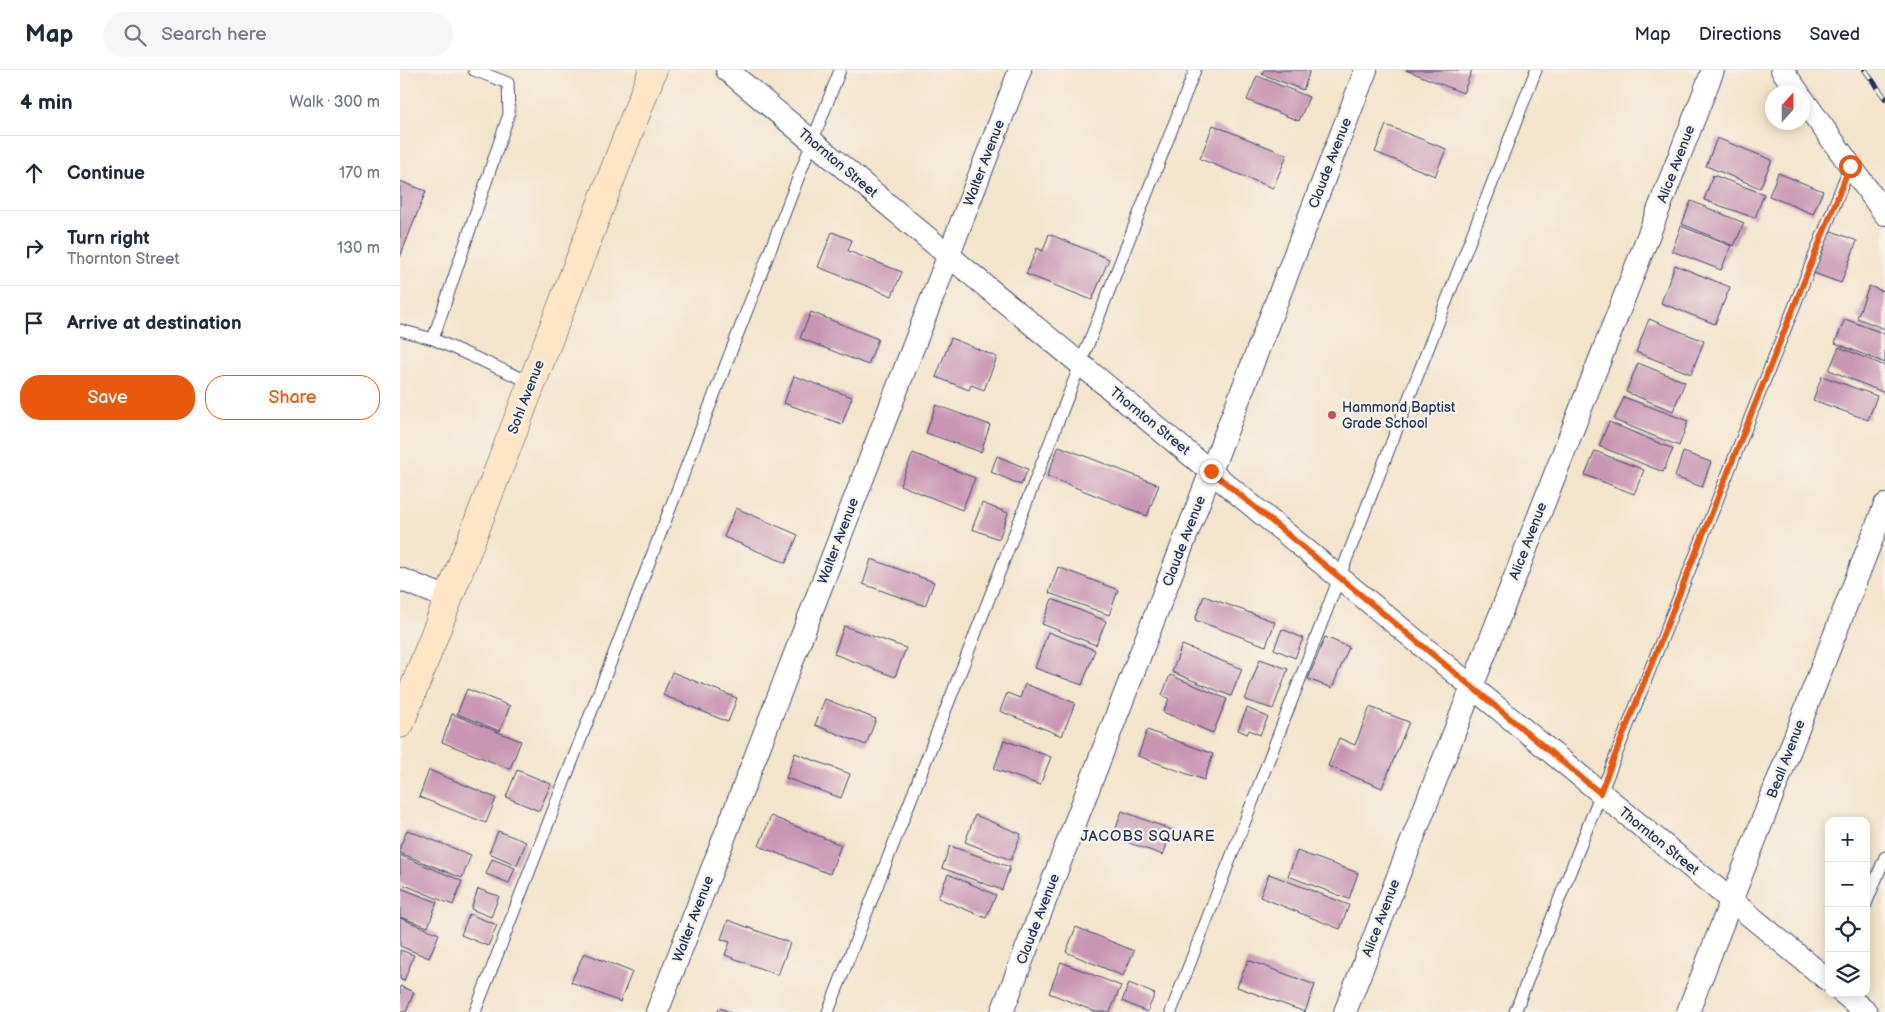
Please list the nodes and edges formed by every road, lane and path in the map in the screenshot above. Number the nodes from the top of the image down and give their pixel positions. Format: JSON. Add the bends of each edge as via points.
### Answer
{"nodes":[{"id":1,"x":474,"y":70,"type":"edge"},
{"id":2,"x":727,"y":70,"type":"edge"},
{"id":3,"x":840,"y":70,"type":"edge"},
{"id":4,"x":1020,"y":70,"type":"edge"},
{"id":5,"x":1195,"y":70,"type":"edge"},
{"id":6,"x":1366,"y":70,"type":"edge"},
{"id":7,"x":1536,"y":70,"type":"edge"},
{"id":8,"x":1713,"y":70,"type":"edge"},
{"id":9,"x":1782,"y":70,"type":"edge"},
{"id":10,"x":648,"y":72,"type":"edge"},
{"id":11,"x":1793,"y":85,"type":"edge"},
{"id":12,"x":1810,"y":109,"type":"edge"},
{"id":13,"x":812,"y":141,"type":"junction"},
{"id":14,"x":1850,"y":166,"type":"junction"},
{"id":15,"x":1885,"y":214,"type":"edge"},
{"id":16,"x":948,"y":255,"type":"junction"},
{"id":17,"x":400,"y":330,"type":"edge"},
{"id":18,"x":434,"y":339,"type":"junction"},
{"id":19,"x":1080,"y":363,"type":"junction"},
{"id":20,"x":532,"y":383,"type":"junction"},
{"id":21,"x":1211,"y":471,"type":"junction"},
{"id":22,"x":1885,"y":505,"type":"edge"},
{"id":23,"x":1340,"y":578,"type":"junction"},
{"id":24,"x":400,"y":579,"type":"edge"},
{"id":25,"x":448,"y":598,"type":"junction"},
{"id":26,"x":1471,"y":686,"type":"junction"},
{"id":27,"x":400,"y":724,"type":"edge"},
{"id":28,"x":1600,"y":793,"type":"junction"},
{"id":29,"x":1885,"y":857,"type":"edge"},
{"id":30,"x":1870,"y":894,"type":"edge"},
{"id":31,"x":1731,"y":900,"type":"junction"},
{"id":32,"x":1825,"y":978,"type":"edge"},
{"id":33,"x":1848,"y":997,"type":"edge"},
{"id":34,"x":475,"y":1012,"type":"edge"},
{"id":35,"x":657,"y":1012,"type":"edge"},
{"id":36,"x":828,"y":1012,"type":"edge"},
{"id":37,"x":1002,"y":1012,"type":"edge"},
{"id":38,"x":1171,"y":1012,"type":"edge"},
{"id":39,"x":1345,"y":1012,"type":"edge"},
{"id":40,"x":1516,"y":1012,"type":"edge"},
{"id":41,"x":1688,"y":1012,"type":"edge"},
{"id":42,"x":1866,"y":1012,"type":"edge"}],
"edges":[{"from":1,"to":18,"type":"lane","via":[[508,83],[509,114]]},
{"from":2,"to":13,"type":"street","name":"Thornton Street"},
{"from":3,"to":13,"type":"lane"},
{"from":4,"to":16,"type":"street","name":"Walter Avenue"},
{"from":5,"to":19,"type":"lane"},
{"from":6,"to":21,"type":"street","name":"Claude Avenue"},
{"from":7,"to":23,"type":"lane"},
{"from":8,"to":26,"type":"street","name":"Alice Avenue"},
{"from":9,"to":11,"type":"street"},
{"from":10,"to":20,"type":"street","name":"Sohl Avenue"},
{"from":12,"to":14,"type":"street"},
{"from":13,"to":16,"type":"street","name":"Thornton Street"},
{"from":13,"to":34,"type":"lane"},
{"from":14,"to":15,"type":"street"},
{"from":14,"to":28,"type":"lane"},
{"from":16,"to":19,"type":"street","name":"Thornton Street"},
{"from":16,"to":35,"type":"street","name":"Walter Avenue"},
{"from":17,"to":18,"type":"lane"},
{"from":18,"to":20,"type":"lane"},
{"from":19,"to":21,"type":"street","name":"Thornton Street"},
{"from":19,"to":36,"type":"lane"},
{"from":20,"to":25,"type":"street","name":"Sohl Avenue"},
{"from":21,"to":23,"type":"street","name":"Thornton Street"},
{"from":21,"to":37,"type":"street","name":"Claude Avenue"},
{"from":22,"to":31,"type":"street","name":"Beall Avenue"},
{"from":23,"to":26,"type":"street","name":"Thornton Street"},
{"from":23,"to":38,"type":"lane"},
{"from":24,"to":25,"type":"street"},
{"from":25,"to":27,"type":"street","name":"Sohl Avenue"},
{"from":26,"to":28,"type":"street","name":"Thornton Street"},
{"from":26,"to":39,"type":"street","name":"Alice Avenue"},
{"from":28,"to":31,"type":"street","name":"Thornton Street"},
{"from":28,"to":40,"type":"lane"},
{"from":29,"to":30,"type":"lane"},
{"from":31,"to":32,"type":"street","name":"Thornton Street"},
{"from":31,"to":41,"type":"street","name":"Beall Avenue"},
{"from":33,"to":42,"type":"street"}]}
